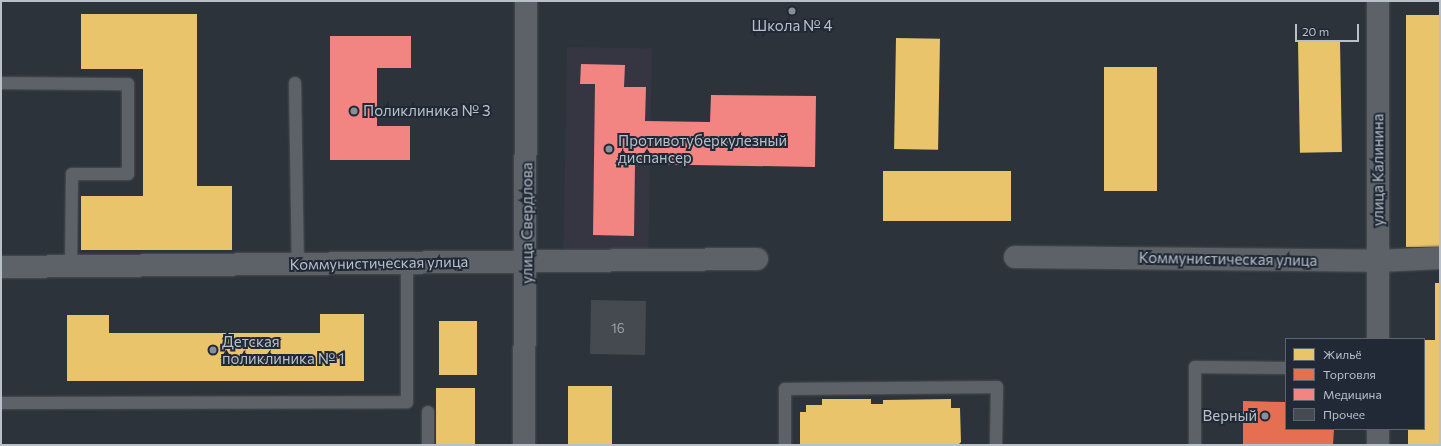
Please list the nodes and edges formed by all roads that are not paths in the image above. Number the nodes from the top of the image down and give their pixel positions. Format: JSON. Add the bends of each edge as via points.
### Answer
{"nodes":[{"id":1,"x":526,"y":1,"type":"edge"},
{"id":2,"x":1378,"y":1,"type":"edge"},
{"id":3,"x":1,"y":83,"type":"edge"},
{"id":4,"x":295,"y":83,"type":"dead end"},
{"id":5,"x":1015,"y":257,"type":"dead end"},
{"id":6,"x":1440,"y":258,"type":"edge"},
{"id":7,"x":757,"y":259,"type":"dead end"},
{"id":8,"x":528,"y":261,"type":"junction"},
{"id":9,"x":1378,"y":261,"type":"junction"},
{"id":10,"x":406,"y":262,"type":"junction"},
{"id":11,"x":298,"y":264,"type":"junction"},
{"id":12,"x":71,"y":266,"type":"junction"},
{"id":13,"x":1,"y":267,"type":"edge"},
{"id":14,"x":1378,"y":338,"type":"edge"},
{"id":15,"x":1285,"y":368,"type":"edge"},
{"id":16,"x":1,"y":403,"type":"edge"},
{"id":17,"x":428,"y":412,"type":"dead end"},
{"id":18,"x":1378,"y":430,"type":"edge"},
{"id":19,"x":428,"y":445,"type":"edge"},
{"id":20,"x":524,"y":445,"type":"edge"},
{"id":21,"x":785,"y":445,"type":"edge"},
{"id":22,"x":996,"y":445,"type":"edge"},
{"id":23,"x":1195,"y":445,"type":"edge"},
{"id":24,"x":1378,"y":445,"type":"edge"}],
"edges":[{"from":1,"to":8,"type":"street","name":"улица Свердлова"},
{"from":2,"to":9,"type":"street","name":"улица Калинина"},
{"from":3,"to":12,"type":"lane","via":[[128,84],[128,174],[72,174]]},
{"from":4,"to":11,"type":"lane"},
{"from":5,"to":9,"type":"street","name":"Коммунистическая улица"},
{"from":6,"to":9,"type":"street","name":"Коммунистическая улица"},
{"from":7,"to":8,"type":"street","name":"Коммунистическая улица"},
{"from":8,"to":10,"type":"street","name":"Коммунистическая улица"},
{"from":8,"to":20,"type":"street","name":"улица Свердлова"},
{"from":9,"to":14,"type":"street","name":"улица Калинина"},
{"from":10,"to":11,"type":"street","name":"Коммунистическая улица"},
{"from":10,"to":16,"type":"lane","via":[[406,402]]},
{"from":11,"to":12,"type":"street","name":"Коммунистическая улица"},
{"from":12,"to":13,"type":"street","name":"Коммунистическая улица"},
{"from":15,"to":23,"type":"lane","via":[[1195,368]]},
{"from":17,"to":19,"type":"lane"},
{"from":18,"to":24,"type":"street"},
{"from":21,"to":22,"type":"lane","via":[[785,389],[997,387]]}]}
